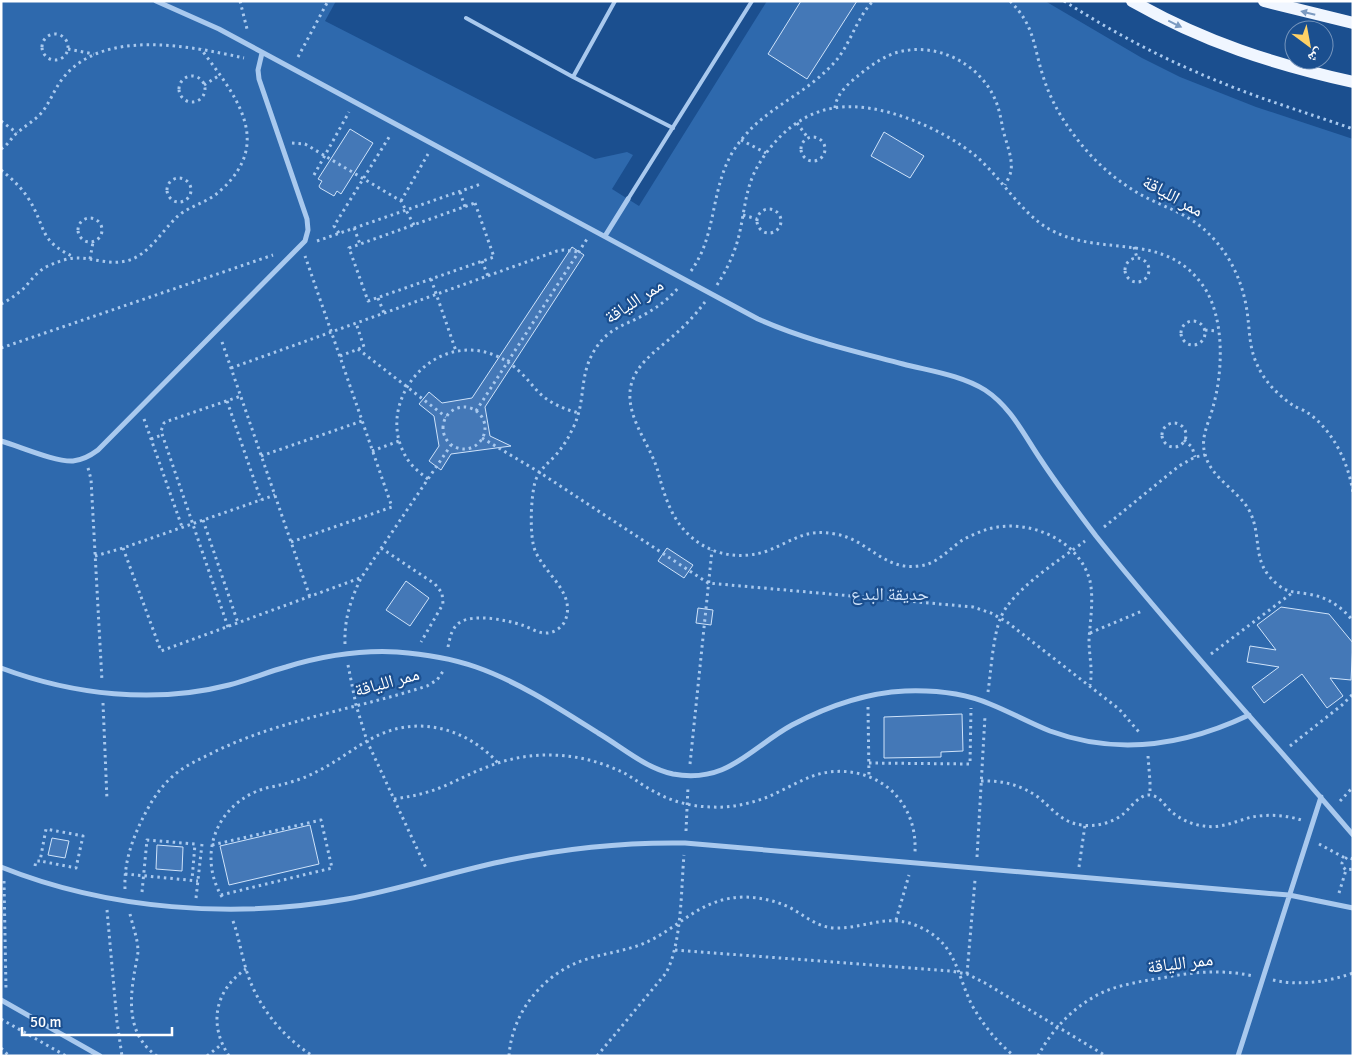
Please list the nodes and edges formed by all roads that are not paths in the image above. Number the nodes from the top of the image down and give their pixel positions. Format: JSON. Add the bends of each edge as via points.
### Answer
{"nodes":[{"id":1,"x":156,"y":1,"type":"edge"},
{"id":2,"x":615,"y":1,"type":"edge"},
{"id":3,"x":752,"y":1,"type":"edge"},
{"id":4,"x":1132,"y":1,"type":"edge"},
{"id":5,"x":1264,"y":1,"type":"edge"},
{"id":6,"x":466,"y":18,"type":"dead end"},
{"id":7,"x":1353,"y":23,"type":"edge"},
{"id":8,"x":262,"y":53,"type":"junction"},
{"id":9,"x":1327,"y":76,"type":"junction"},
{"id":10,"x":574,"y":77,"type":"junction"},
{"id":11,"x":1353,"y":82,"type":"edge"},
{"id":12,"x":1353,"y":92,"type":"edge"},
{"id":13,"x":673,"y":128,"type":"junction"},
{"id":14,"x":628,"y":199,"type":"joint"},
{"id":15,"x":605,"y":236,"type":"junction"},
{"id":16,"x":1,"y":440,"type":"edge"},
{"id":17,"x":1,"y":668,"type":"edge"},
{"id":18,"x":1250,"y":715,"type":"junction"},
{"id":19,"x":1321,"y":798,"type":"junction"},
{"id":20,"x":1353,"y":835,"type":"edge"},
{"id":21,"x":3,"y":868,"type":"edge"},
{"id":22,"x":1289,"y":895,"type":"junction"},
{"id":23,"x":1353,"y":908,"type":"edge"},
{"id":24,"x":4,"y":1001,"type":"edge"},
{"id":25,"x":100,"y":1056,"type":"edge"},
{"id":26,"x":1238,"y":1056,"type":"edge"}],
"edges":[{"from":1,"to":8,"type":"street"},
{"from":2,"to":10,"type":"lane"},
{"from":3,"to":13,"type":"lane"},
{"from":4,"to":9,"type":"main road","one_way":true,"via":[[1214,42]]},
{"from":7,"to":5,"type":"main road","one_way":true},
{"from":6,"to":10,"type":"lane"},
{"from":8,"to":15,"type":"street"},
{"from":8,"to":16,"type":"street","via":[[259,79],[307,219],[305,242],[98,450],[83,459],[66,461]]},
{"from":9,"to":11,"type":"main road"},
{"from":9,"to":12,"type":"main road"},
{"from":10,"to":13,"type":"lane"},
{"from":13,"to":14,"type":"lane"},
{"from":14,"to":15,"type":"street"},
{"from":15,"to":18,"type":"street","via":[[784,330],[960,378],[996,398],[1015,419],[1056,483],[1095,534],[1153,606]]},
{"from":17,"to":18,"type":"street","via":[[103,694],[157,694],[204,690],[308,661],[346,654],[391,652],[446,658],[510,682],[649,765],[689,776],[726,768],[797,722],[836,704],[868,695],[928,691],[971,698],[1071,738],[1109,744],[1145,745],[1190,738]]},
{"from":18,"to":19,"type":"street"},
{"from":19,"to":20,"type":"street"},
{"from":19,"to":22,"type":"street"},
{"from":21,"to":22,"type":"street","via":[[58,886],[127,901],[195,908],[262,908],[313,904],[389,890],[552,852],[640,842],[685,843]]},
{"from":22,"to":23,"type":"street"},
{"from":22,"to":26,"type":"street"},
{"from":24,"to":25,"type":"street"}]}
